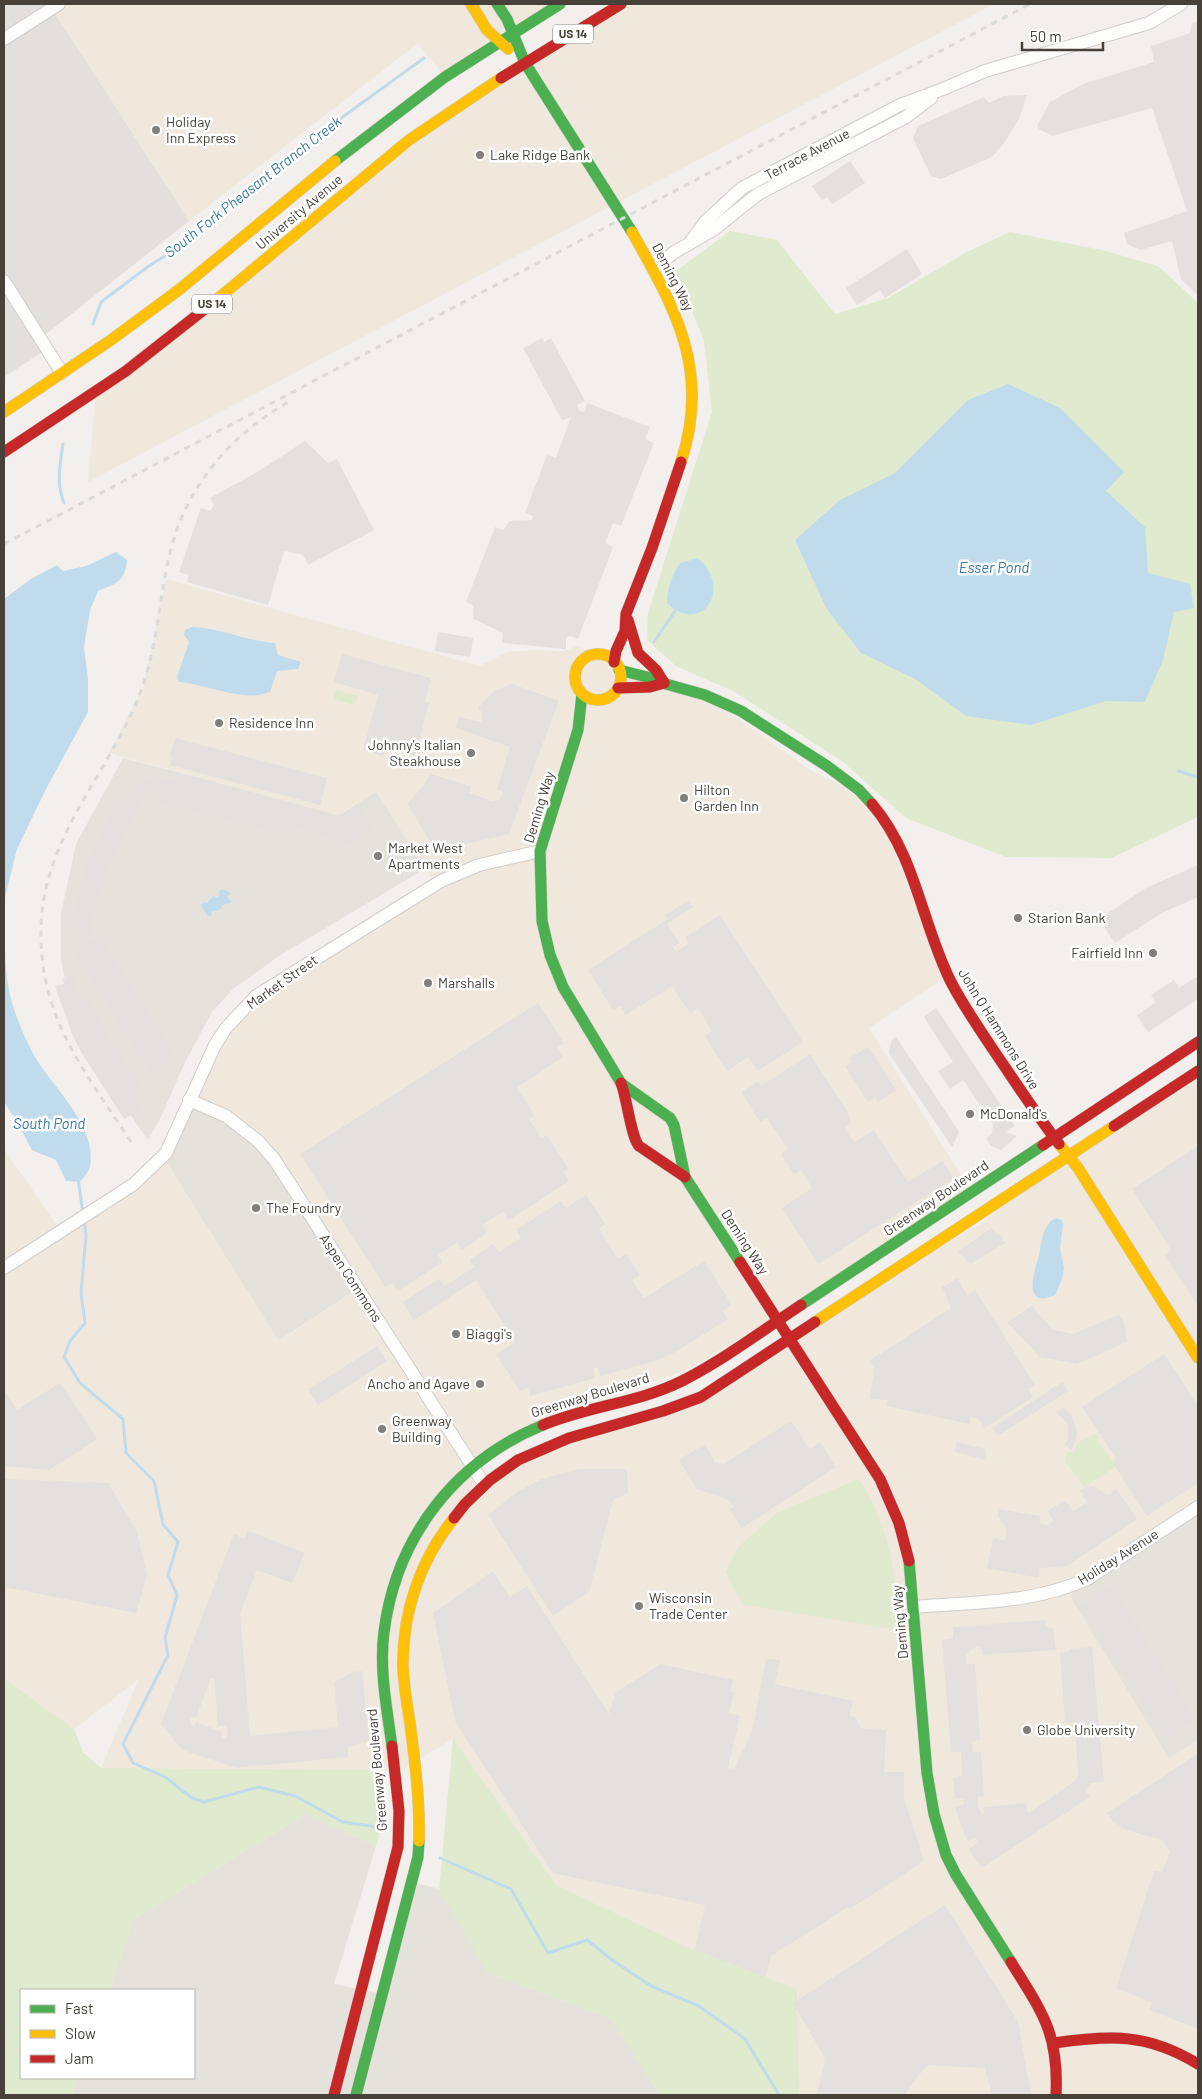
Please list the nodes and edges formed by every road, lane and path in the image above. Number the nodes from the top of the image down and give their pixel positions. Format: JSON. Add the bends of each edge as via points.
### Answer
{"nodes":[{"id":1,"x":60,"y":4,"type":"edge"},
{"id":2,"x":471,"y":4,"type":"edge"},
{"id":3,"x":497,"y":4,"type":"edge"},
{"id":4,"x":560,"y":4,"type":"edge"},
{"id":5,"x":621,"y":4,"type":"edge"},
{"id":6,"x":1181,"y":4,"type":"edge"},
{"id":7,"x":513,"y":33,"type":"junction"},
{"id":8,"x":4,"y":39,"type":"edge"},
{"id":9,"x":498,"y":42,"type":"junction"},
{"id":10,"x":525,"y":63,"type":"junction"},
{"id":11,"x":654,"y":269,"type":"junction"},
{"id":12,"x":4,"y":281,"type":"edge"},
{"id":13,"x":62,"y":373,"type":"junction"},
{"id":14,"x":4,"y":412,"type":"edge"},
{"id":15,"x":4,"y":452,"type":"edge"},
{"id":16,"x":626,"y":614,"type":"junction"},
{"id":17,"x":612,"y":632,"type":"dead end"},
{"id":18,"x":617,"y":666,"type":"junction"},
{"id":19,"x":664,"y":683,"type":"junction"},
{"id":20,"x":618,"y":688,"type":"junction"},
{"id":21,"x":582,"y":694,"type":"junction"},
{"id":22,"x":600,"y":700,"type":"junction"},
{"id":23,"x":578,"y":730,"type":"junction"},
{"id":24,"x":540,"y":851,"type":"junction"},
{"id":25,"x":1198,"y":1042,"type":"edge"},
{"id":26,"x":1198,"y":1071,"type":"edge"},
{"id":27,"x":622,"y":1084,"type":"junction"},
{"id":28,"x":189,"y":1100,"type":"junction"},
{"id":29,"x":1053,"y":1138,"type":"junction"},
{"id":30,"x":1069,"y":1156,"type":"junction"},
{"id":31,"x":685,"y":1177,"type":"junction"},
{"id":32,"x":4,"y":1268,"type":"edge"},
{"id":33,"x":778,"y":1322,"type":"junction"},
{"id":34,"x":790,"y":1340,"type":"junction"},
{"id":35,"x":1198,"y":1358,"type":"edge"},
{"id":36,"x":472,"y":1466,"type":"junction"},
{"id":37,"x":484,"y":1484,"type":"junction"},
{"id":38,"x":1198,"y":1507,"type":"edge"},
{"id":39,"x":914,"y":1607,"type":"junction"},
{"id":40,"x":1054,"y":2043,"type":"junction"},
{"id":41,"x":1198,"y":2064,"type":"edge"},
{"id":42,"x":334,"y":2095,"type":"edge"},
{"id":43,"x":356,"y":2095,"type":"edge"},
{"id":44,"x":1056,"y":2095,"type":"edge"}],
"edges":[{"from":1,"to":8,"type":"street"},
{"from":2,"to":9,"type":"street","name":"Deming Way"},
{"from":3,"to":7,"type":"street","name":"Deming Way"},
{"from":4,"to":7,"type":"street","name":"University Avenue","number":"US 14"},
{"from":5,"to":10,"type":"street","name":"University Avenue","number":"US 14"},
{"from":6,"to":11,"type":"street","name":"Terrace Avenue","via":[[1149,23],[985,71],[900,105],[742,188],[705,222],[689,244]]},
{"from":7,"to":9,"type":"street","name":"University Avenue","number":"US 14"},
{"from":7,"to":10,"type":"street","name":"Deming Way"},
{"from":9,"to":10,"type":"street","name":"Deming Way"},
{"from":9,"to":13,"type":"street","name":"University Avenue","number":"US 14","via":[[372,132],[180,289]]},
{"from":10,"to":11,"type":"street","name":"Deming Way"},
{"from":10,"to":15,"type":"street","name":"University Avenue","number":"US 14","via":[[409,140],[126,371]]},
{"from":11,"to":16,"type":"street","name":"Deming Way","via":[[685,340],[690,362],[692,406],[681,465]]},
{"from":12,"to":13,"type":"street"},
{"from":13,"to":14,"type":"street","name":"University Avenue","number":"US 14"},
{"from":16,"to":17,"type":"street","name":"Deming Way"},
{"from":16,"to":18,"type":"street","name":"Deming Way","via":[[625,631],[616,651]]},
{"from":16,"to":19,"type":"street","via":[[638,653]]},
{"from":18,"to":19,"type":"street","name":"John Q Hammons Drive"},
{"from":18,"to":20,"type":"street"},
{"from":18,"to":21,"type":"street","via":[[600,651],[586,658],[576,671],[576,684]]},
{"from":19,"to":20,"type":"street","name":"John Q Hammons Drive"},
{"from":19,"to":29,"type":"street","name":"John Q Hammons Drive","via":[[702,694],[748,714],[839,773],[870,802],[895,836],[905,857],[949,980]]},
{"from":20,"to":22,"type":"street"},
{"from":21,"to":22,"type":"street"},
{"from":21,"to":23,"type":"street","name":"Deming Way","via":[[581,712],[576,722]]},
{"from":22,"to":23,"type":"street","name":"Deming Way","via":[[585,726]]},
{"from":23,"to":24,"type":"street","name":"Deming Way"},
{"from":24,"to":27,"type":"street","name":"Deming Way","via":[[542,921],[550,955],[568,997]]},
{"from":24,"to":28,"type":"street","name":"Market Street","via":[[479,865],[441,880],[256,996],[215,1045]]},
{"from":25,"to":29,"type":"street","name":"Greenway Boulevard"},
{"from":26,"to":30,"type":"street"},
{"from":27,"to":31,"type":"street","name":"Deming Way","via":[[670,1118]]},
{"from":27,"to":31,"type":"street","name":"Deming Way","via":[[639,1146]]},
{"from":28,"to":32,"type":"street","name":"Market Street","via":[[166,1153],[137,1182]]},
{"from":28,"to":36,"type":"street","name":"Aspen Commons","via":[[226,1116],[258,1141],[274,1159]]},
{"from":29,"to":30,"type":"street","name":"John Q Hammons Drive"},
{"from":29,"to":33,"type":"street","name":"Greenway Boulevard"},
{"from":30,"to":34,"type":"street"},
{"from":30,"to":35,"type":"street","name":"John Q Hammons Drive"},
{"from":31,"to":33,"type":"street","name":"Deming Way"},
{"from":33,"to":34,"type":"street","name":"Deming Way"},
{"from":33,"to":36,"type":"street","name":"Greenway Boulevard","via":[[681,1382],[622,1403],[552,1421],[504,1444]]},
{"from":34,"to":37,"type":"street","via":[[701,1397],[672,1410],[549,1446],[524,1457]]},
{"from":34,"to":39,"type":"street","name":"Deming Way","via":[[880,1479],[894,1508],[907,1545]]},
{"from":36,"to":37,"type":"street","name":"Aspen Commons"},
{"from":36,"to":42,"type":"street","name":"Greenway Boulevard","via":[[431,1510],[401,1565],[388,1606],[384,1633],[384,1680],[398,1791],[398,1847]]},
{"from":37,"to":43,"type":"street","via":[[462,1506],[436,1541],[412,1596],[406,1627],[404,1680],[420,1817],[418,1857]]},
{"from":38,"to":39,"type":"street","name":"Holiday Avenue","via":[[1074,1585],[1022,1598]]},
{"from":39,"to":40,"type":"street","name":"Deming Way","via":[[926,1771],[940,1841],[956,1875],[1036,2000]]},
{"from":40,"to":41,"type":"street","via":[[1112,2036],[1135,2039],[1163,2046]]},
{"from":40,"to":44,"type":"street","name":"Deming Way"}]}
